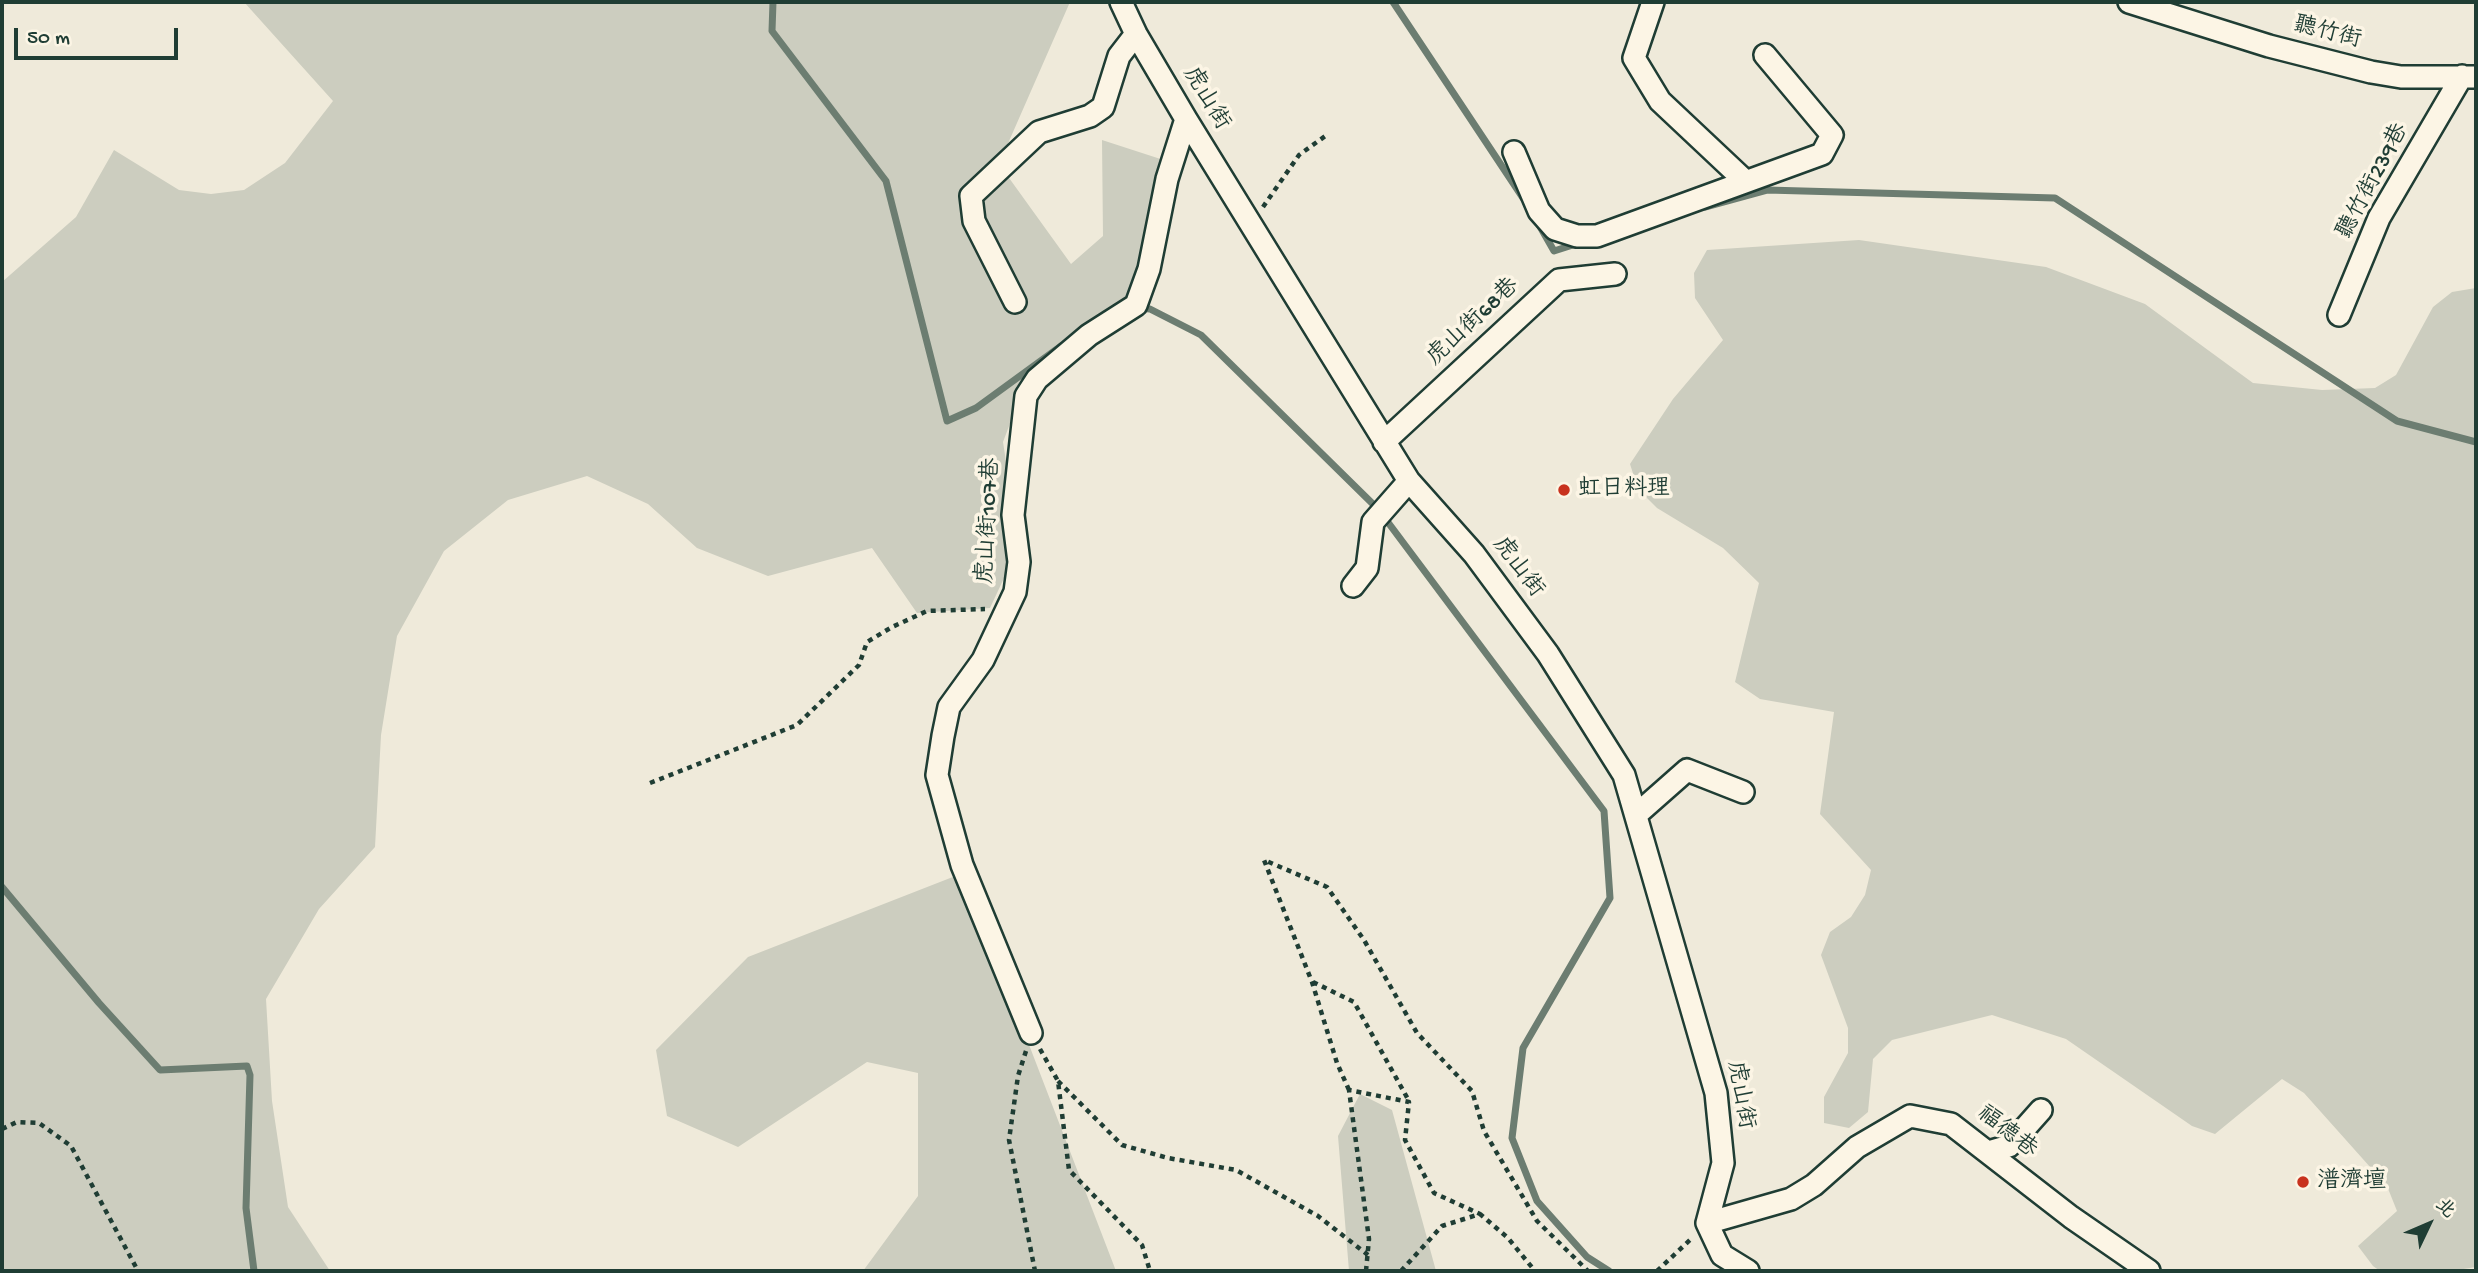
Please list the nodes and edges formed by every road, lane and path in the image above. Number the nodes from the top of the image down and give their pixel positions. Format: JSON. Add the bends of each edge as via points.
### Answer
{"nodes":[{"id":1,"x":1121,"y":2,"type":"edge"},
{"id":2,"x":1653,"y":2,"type":"edge"},
{"id":3,"x":2129,"y":2,"type":"edge"},
{"id":4,"x":1136,"y":34,"type":"junction"},
{"id":5,"x":1765,"y":55,"type":"dead end"},
{"id":6,"x":2469,"y":77,"type":"edge"},
{"id":7,"x":1186,"y":119,"type":"junction"},
{"id":8,"x":1328,"y":134,"type":"dead end"},
{"id":9,"x":1514,"y":152,"type":"dead end"},
{"id":10,"x":1744,"y":180,"type":"junction"},
{"id":11,"x":1251,"y":225,"type":"junction"},
{"id":12,"x":1615,"y":274,"type":"dead end"},
{"id":13,"x":1015,"y":302,"type":"dead end"},
{"id":14,"x":2339,"y":315,"type":"dead end"},
{"id":15,"x":1384,"y":442,"type":"junction"},
{"id":16,"x":1409,"y":481,"type":"junction"},
{"id":17,"x":1353,"y":586,"type":"dead end"},
{"id":18,"x":1005,"y":608,"type":"junction"},
{"id":19,"x":650,"y":783,"type":"dead end"},
{"id":20,"x":1743,"y":792,"type":"dead end"},
{"id":21,"x":1636,"y":815,"type":"junction"},
{"id":22,"x":1312,"y":982,"type":"junction"},
{"id":23,"x":1031,"y":1033,"type":"junction"},
{"id":24,"x":1058,"y":1081,"type":"junction"},
{"id":25,"x":1349,"y":1090,"type":"junction"},
{"id":26,"x":1409,"y":1102,"type":"junction"},
{"id":27,"x":2041,"y":1110,"type":"dead end"},
{"id":28,"x":2,"y":1129,"type":"edge"},
{"id":29,"x":1989,"y":1152,"type":"junction"},
{"id":30,"x":1480,"y":1214,"type":"junction"},
{"id":31,"x":1707,"y":1223,"type":"junction"},
{"id":32,"x":1368,"y":1255,"type":"junction"},
{"id":33,"x":138,"y":1271,"type":"edge"},
{"id":34,"x":1035,"y":1271,"type":"edge"},
{"id":35,"x":1150,"y":1271,"type":"edge"},
{"id":36,"x":1366,"y":1271,"type":"edge"},
{"id":37,"x":1401,"y":1271,"type":"edge"},
{"id":38,"x":1535,"y":1271,"type":"edge"},
{"id":39,"x":1588,"y":1271,"type":"edge"},
{"id":40,"x":1657,"y":1271,"type":"edge"},
{"id":41,"x":1748,"y":1271,"type":"edge"},
{"id":42,"x":2149,"y":1271,"type":"edge"}],
"edges":[{"from":1,"to":4,"type":"street","name":"虎山街"},
{"from":2,"to":10,"type":"street","via":[[1634,58],[1660,101]]},
{"from":3,"to":6,"type":"street","name":"聽竹街","via":[[2269,47],[2371,72]]},
{"from":4,"to":7,"type":"street","name":"虎山街"},
{"from":4,"to":13,"type":"street","via":[[1119,57],[1103,107],[1090,116],[1039,132],[971,196],[974,221]]},
{"from":5,"to":10,"type":"street","via":[[1832,135],[1822,154]]},
{"from":6,"to":14,"type":"street","name":"聽竹街239巷","via":[[2379,218]]},
{"from":7,"to":11,"type":"street","name":"虎山街"},
{"from":7,"to":18,"type":"street","name":"虎山街107巷","via":[[1136,305],[1089,335],[1037,379],[1026,396],[1013,515],[1019,562],[1015,592]]},
{"from":8,"to":11,"type":"path","via":[[1299,155]]},
{"from":9,"to":10,"type":"street","via":[[1539,211],[1555,229],[1577,236],[1597,236]]},
{"from":11,"to":15,"type":"street","name":"虎山街"},
{"from":12,"to":15,"type":"street","name":"虎山街68巷","via":[[1559,280]]},
{"from":15,"to":16,"type":"street","name":"虎山街"},
{"from":16,"to":17,"type":"street","via":[[1373,522],[1367,568]]},
{"from":16,"to":21,"type":"street","name":"虎山街","via":[[1474,554],[1548,654],[1624,775]]},
{"from":18,"to":19,"type":"path","via":[[927,611],[892,627],[867,642],[859,665],[797,725]]},
{"from":18,"to":23,"type":"street","name":"虎山街107巷","via":[[983,660],[949,707],[937,775],[962,865]]},
{"from":20,"to":21,"type":"street","via":[[1687,770]]},
{"from":21,"to":31,"type":"street","name":"虎山街","via":[[1716,1093],[1723,1163]]},
{"from":22,"to":25,"type":"path"},
{"from":22,"to":26,"type":"path","via":[[1354,1002]]},
{"from":22,"to":39,"type":"path","via":[[1264,860],[1327,887],[1364,940],[1417,1033],[1472,1091],[1483,1131],[1537,1221]]},
{"from":23,"to":24,"type":"path"},
{"from":23,"to":34,"type":"path","via":[[1018,1076],[1009,1140]]},
{"from":24,"to":32,"type":"path","via":[[1122,1144],[1236,1170],[1318,1216]]},
{"from":24,"to":35,"type":"path","via":[[1069,1170],[1142,1245]]},
{"from":25,"to":26,"type":"path"},
{"from":25,"to":32,"type":"path"},
{"from":26,"to":30,"type":"path","via":[[1405,1140],[1434,1193]]},
{"from":27,"to":29,"type":"street","via":[[2009,1146]]},
{"from":28,"to":33,"type":"path","via":[[17,1122],[39,1124],[71,1146]]},
{"from":29,"to":31,"type":"street","name":"福德巷","via":[[1951,1124],[1910,1116],[1857,1147],[1791,1199]]},
{"from":29,"to":42,"type":"street","name":"福德巷"},
{"from":30,"to":37,"type":"path","via":[[1442,1226]]},
{"from":30,"to":38,"type":"path"},
{"from":31,"to":40,"type":"path"},
{"from":31,"to":41,"type":"street","via":[[1722,1255]]},
{"from":32,"to":36,"type":"path"}]}
